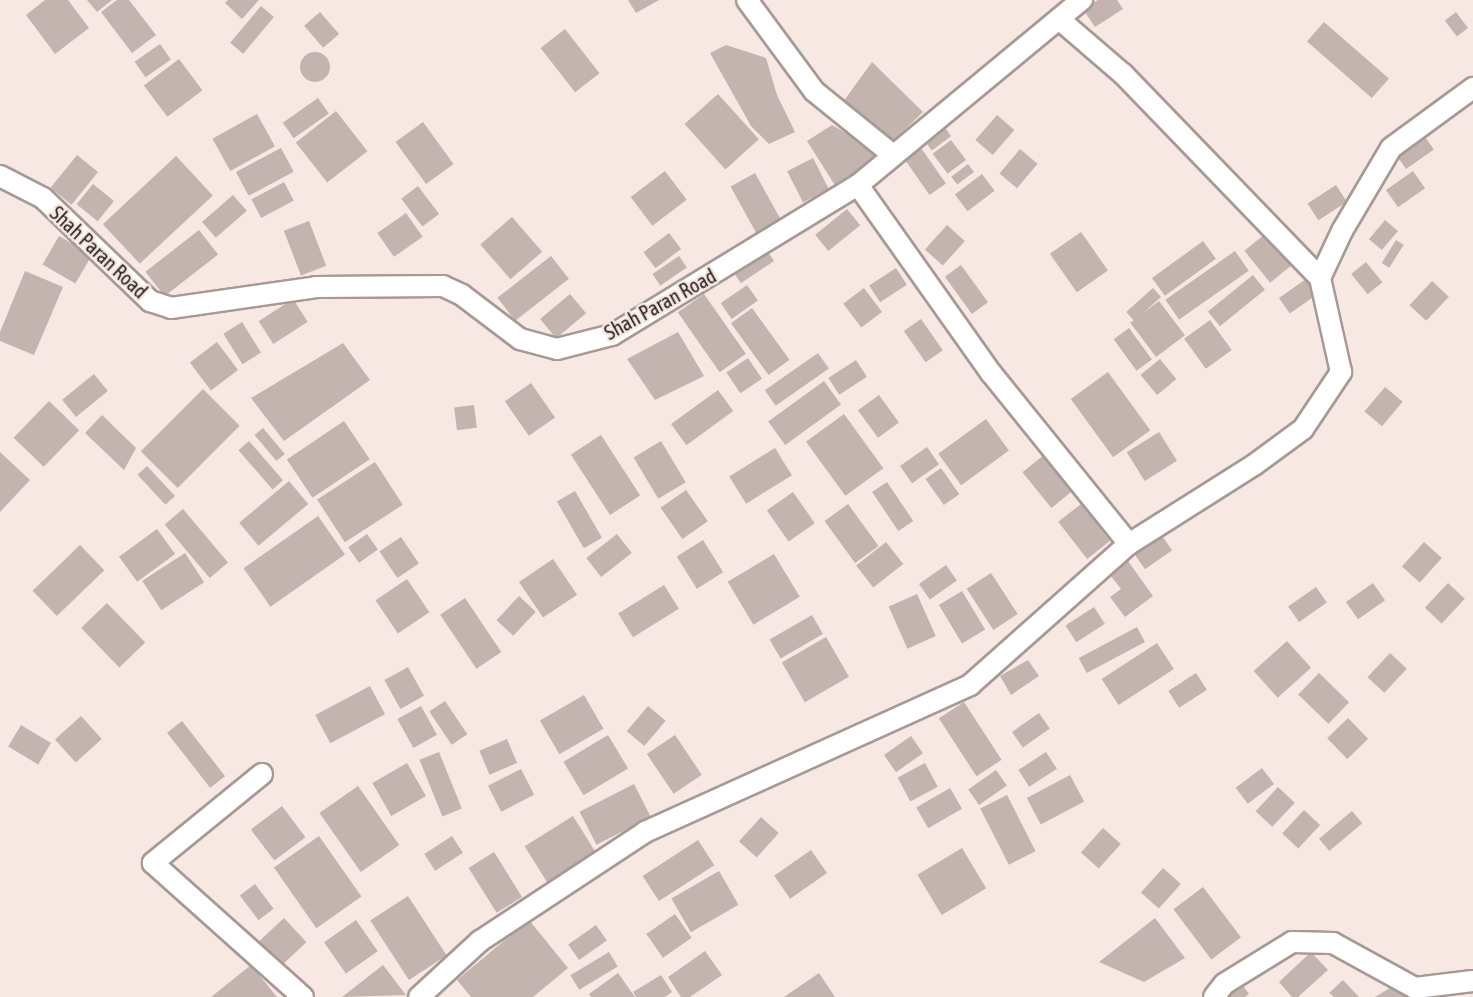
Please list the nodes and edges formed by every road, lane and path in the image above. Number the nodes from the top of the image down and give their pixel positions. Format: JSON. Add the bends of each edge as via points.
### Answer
{"nodes":[{"id":1,"x":1082,"y":0,"type":"edge"},
{"id":2,"x":757,"y":4,"type":"edge"},
{"id":3,"x":1059,"y":20,"type":"junction"},
{"id":4,"x":1473,"y":88,"type":"edge"},
{"id":5,"x":894,"y":155,"type":"junction"},
{"id":6,"x":0,"y":176,"type":"edge"},
{"id":7,"x":858,"y":184,"type":"junction"},
{"id":8,"x":1320,"y":278,"type":"junction"},
{"id":9,"x":1129,"y":544,"type":"junction"},
{"id":10,"x":262,"y":774,"type":"dead end"},
{"id":11,"x":1473,"y":981,"type":"edge"},
{"id":12,"x":303,"y":997,"type":"edge"},
{"id":13,"x":418,"y":997,"type":"edge"},
{"id":14,"x":1214,"y":997,"type":"edge"}],
"edges":[{"from":1,"to":3,"type":"street","name":"Shah Paran Road"},
{"from":2,"to":5,"type":"street","via":[[814,91]]},
{"from":3,"to":5,"type":"street","name":"Shah Paran Road"},
{"from":3,"to":8,"type":"street","via":[[1123,74]]},
{"from":4,"to":8,"type":"street","via":[[1391,148]]},
{"from":5,"to":7,"type":"street","name":"Shah Paran Road"},
{"from":6,"to":7,"type":"street","name":"Shah Paran Road","via":[[43,198],[150,301],[171,308],[316,287],[443,286],[462,295],[520,339],[557,349],[612,335],[655,312]]},
{"from":7,"to":9,"type":"street","via":[[991,373]]},
{"from":8,"to":9,"type":"street","via":[[1341,372],[1303,429],[1254,465]]},
{"from":9,"to":13,"type":"street","via":[[970,685],[645,832],[480,941]]},
{"from":10,"to":12,"type":"street","via":[[153,863]]},
{"from":11,"to":14,"type":"street","via":[[1415,988],[1333,943],[1292,942],[1224,984]]}]}
